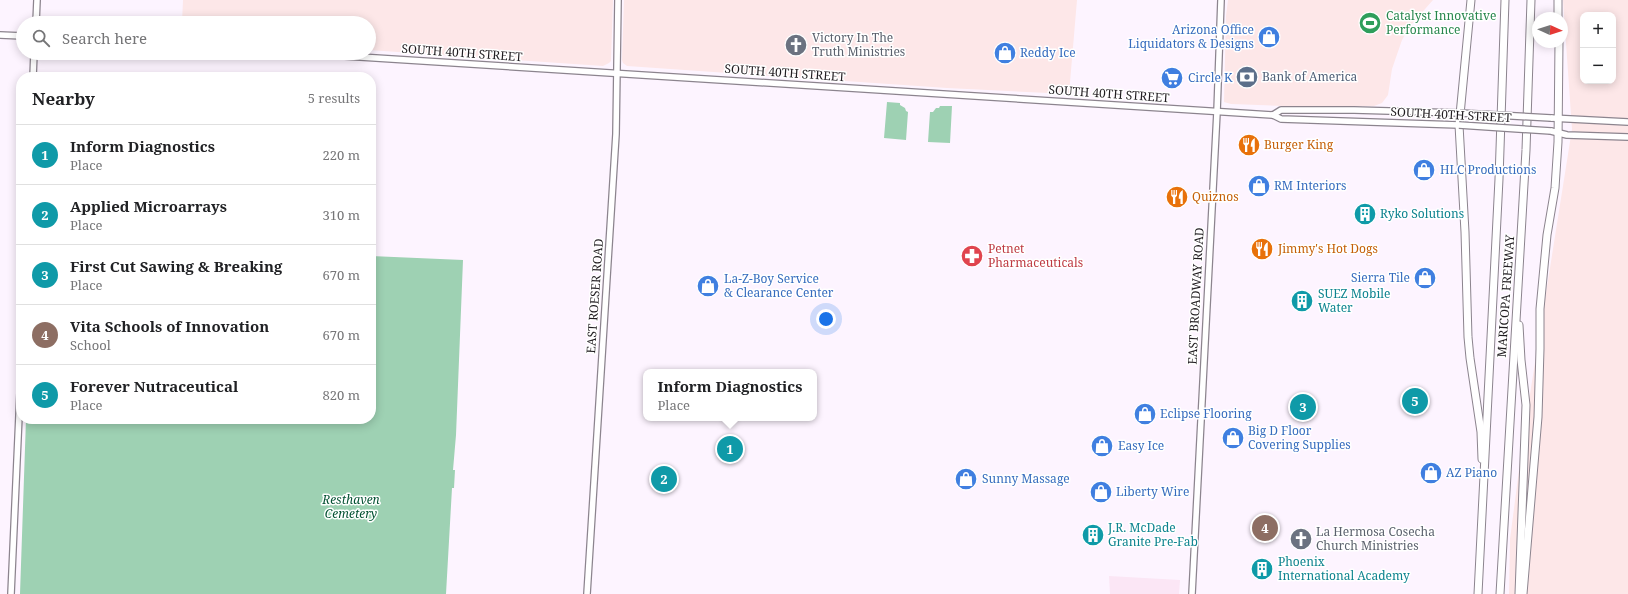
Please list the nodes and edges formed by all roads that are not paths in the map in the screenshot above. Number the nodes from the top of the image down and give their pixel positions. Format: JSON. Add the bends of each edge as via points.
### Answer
{"nodes":[{"id":1,"x":37,"y":0,"type":"edge"},
{"id":2,"x":618,"y":0,"type":"edge"},
{"id":3,"x":1221,"y":0,"type":"edge"},
{"id":4,"x":1471,"y":0,"type":"edge"},
{"id":5,"x":1505,"y":0,"type":"edge"},
{"id":6,"x":1532,"y":0,"type":"edge"},
{"id":7,"x":1558,"y":0,"type":"edge"},
{"id":8,"x":1558,"y":12,"type":"edge"},
{"id":9,"x":36,"y":16,"type":"edge"},
{"id":10,"x":0,"y":35,"type":"edge"},
{"id":11,"x":16,"y":36,"type":"edge"},
{"id":12,"x":1559,"y":48,"type":"edge"},
{"id":13,"x":376,"y":58,"type":"edge"},
{"id":14,"x":34,"y":60,"type":"edge"},
{"id":15,"x":33,"y":72,"type":"edge"},
{"id":16,"x":616,"y":73,"type":"junction"},
{"id":17,"x":1217,"y":112,"type":"junction"},
{"id":18,"x":1460,"y":113,"type":"junction"},
{"id":19,"x":1273,"y":115,"type":"junction"},
{"id":20,"x":1555,"y":118,"type":"junction"},
{"id":21,"x":1628,"y":122,"type":"edge"},
{"id":22,"x":1460,"y":126,"type":"junction"},
{"id":23,"x":1559,"y":134,"type":"junction"},
{"id":24,"x":1628,"y":137,"type":"edge"},
{"id":25,"x":1518,"y":289,"type":"junction"},
{"id":26,"x":19,"y":424,"type":"edge"},
{"id":27,"x":1485,"y":469,"type":"junction"},
{"id":28,"x":11,"y":594,"type":"edge"},
{"id":29,"x":587,"y":594,"type":"edge"},
{"id":30,"x":1192,"y":594,"type":"edge"},
{"id":31,"x":1478,"y":594,"type":"edge"},
{"id":32,"x":1500,"y":594,"type":"edge"},
{"id":33,"x":1519,"y":594,"type":"edge"},
{"id":34,"x":1523,"y":594,"type":"edge"}],
"edges":[{"from":1,"to":9,"type":"main road"},
{"from":2,"to":16,"type":"main road","name":"EAST ROESER ROAD"},
{"from":3,"to":17,"type":"main road","name":"EAST BROADWAY ROAD"},
{"from":4,"to":18,"type":"highway"},
{"from":5,"to":27,"type":"highway","name":"MARICOPA FREEWAY"},
{"from":6,"to":25,"type":"highway","name":"MARICOPA FREEWAY"},
{"from":7,"to":8,"type":"highway"},
{"from":10,"to":11,"type":"main road"},
{"from":12,"to":20,"type":"highway"},
{"from":13,"to":16,"type":"main road","name":"SOUTH 40TH STREET"},
{"from":14,"to":15,"type":"main road"},
{"from":16,"to":17,"type":"main road","name":"SOUTH 40TH STREET"},
{"from":16,"to":29,"type":"main road","name":"EAST ROESER ROAD","via":[[615,155]]},
{"from":17,"to":19,"type":"main road","name":"SOUTH 40TH STREET"},
{"from":17,"to":30,"type":"main road","name":"EAST BROADWAY ROAD"},
{"from":18,"to":19,"type":"main road","name":"SOUTH 40TH STREET","via":[[1281,110]]},
{"from":18,"to":20,"type":"main road","name":"SOUTH 40TH STREET","bridge":true},
{"from":18,"to":22,"type":"highway"},
{"from":19,"to":22,"type":"main road","name":"SOUTH 40TH STREET","via":[[1281,119]]},
{"from":20,"to":21,"type":"main road","name":"SOUTH 40TH STREET"},
{"from":20,"to":23,"type":"highway"},
{"from":22,"to":23,"type":"main road","name":"SOUTH 40TH STREET","bridge":true,"via":[[1550,131]]},
{"from":22,"to":27,"type":"highway","via":[[1470,358],[1481,432],[1481,456]]},
{"from":23,"to":24,"type":"main road","name":"SOUTH 40TH STREET"},
{"from":23,"to":34,"type":"highway","via":[[1540,309],[1538,417]]},
{"from":25,"to":32,"type":"highway","name":"MARICOPA FREEWAY"},
{"from":25,"to":33,"type":"highway","via":[[1526,405]]},
{"from":26,"to":28,"type":"main road"},
{"from":27,"to":31,"type":"highway","name":"MARICOPA FREEWAY"}]}
